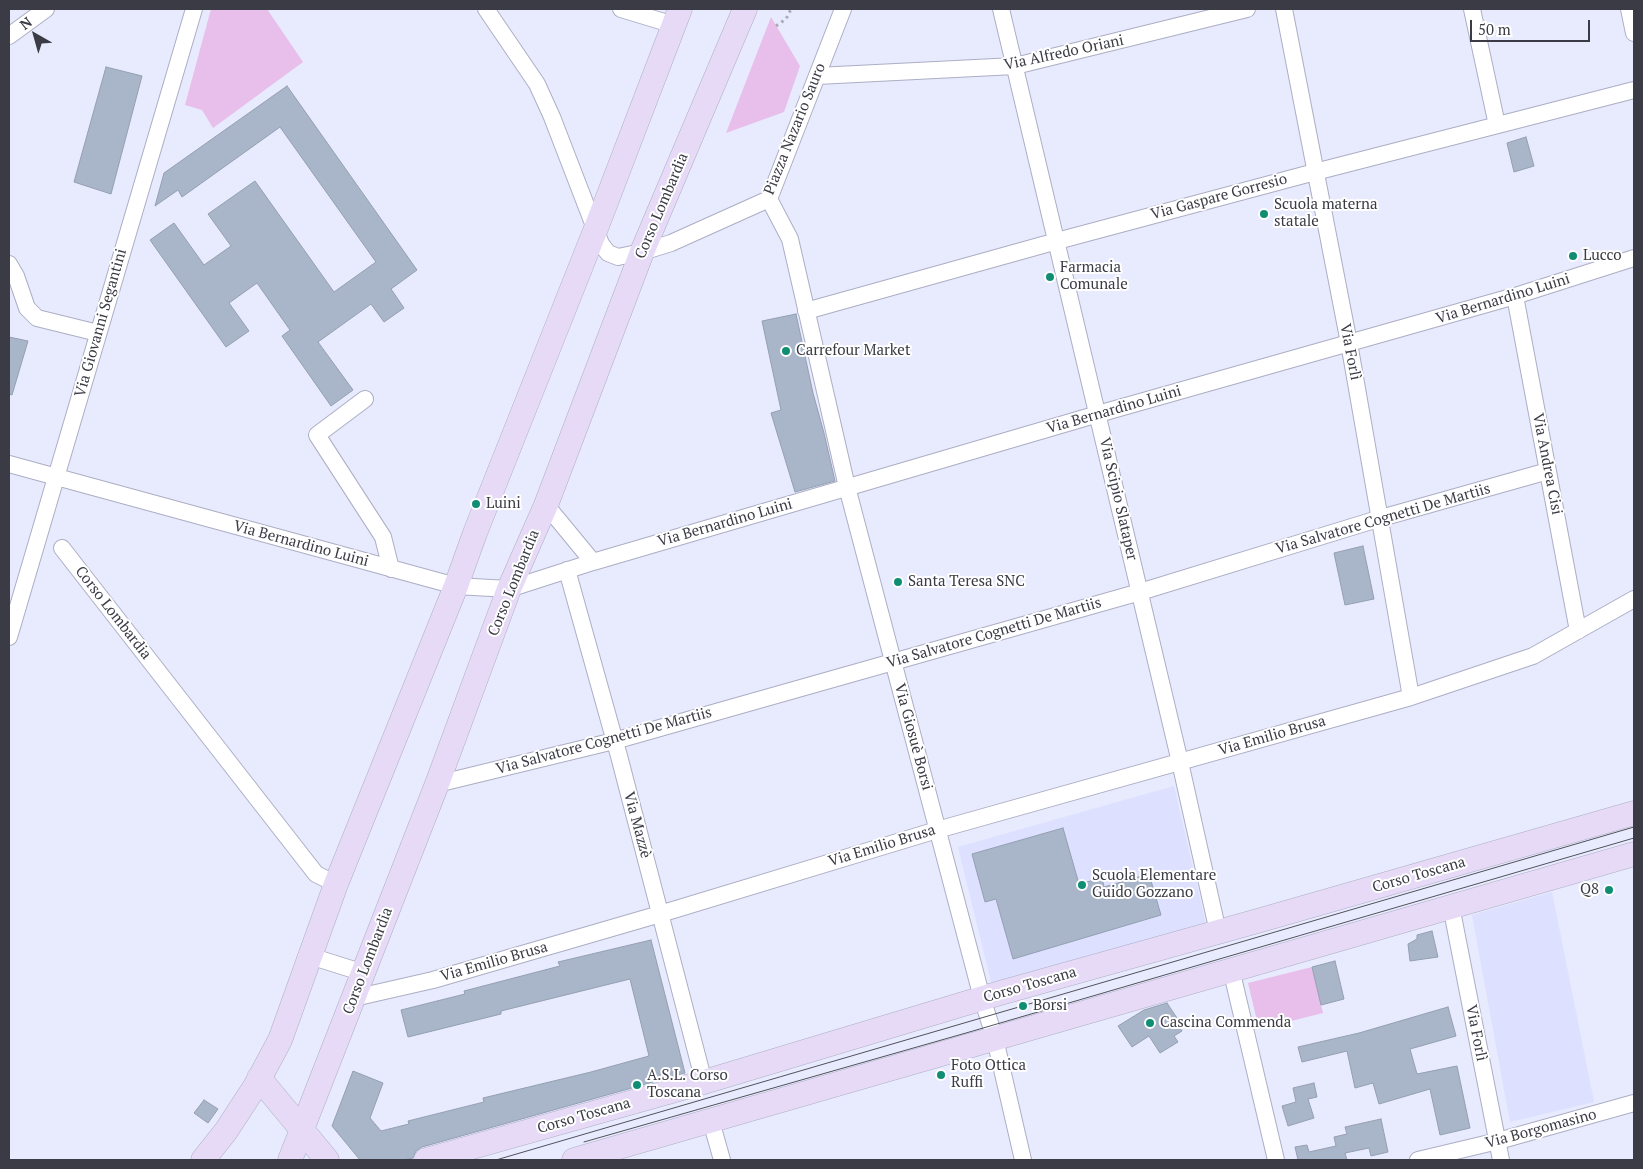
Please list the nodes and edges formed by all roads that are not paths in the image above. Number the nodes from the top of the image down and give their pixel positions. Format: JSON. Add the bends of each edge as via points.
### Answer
{"nodes":[{"id":1,"x":46,"y":9,"type":"edge"},
{"id":2,"x":194,"y":9,"type":"edge"},
{"id":3,"x":486,"y":9,"type":"edge"},
{"id":4,"x":621,"y":9,"type":"edge"},
{"id":5,"x":745,"y":9,"type":"edge"},
{"id":6,"x":843,"y":9,"type":"edge"},
{"id":7,"x":1002,"y":9,"type":"edge"},
{"id":8,"x":1247,"y":9,"type":"edge"},
{"id":9,"x":1284,"y":9,"type":"edge"},
{"id":10,"x":1472,"y":9,"type":"edge"},
{"id":11,"x":1629,"y":9,"type":"edge"},
{"id":12,"x":677,"y":17,"type":"edge"},
{"id":13,"x":1634,"y":33,"type":"edge"},
{"id":14,"x":9,"y":36,"type":"edge"},
{"id":15,"x":1015,"y":66,"type":"junction"},
{"id":16,"x":817,"y":76,"type":"junction"},
{"id":17,"x":1634,"y":90,"type":"edge"},
{"id":18,"x":1497,"y":125,"type":"junction"},
{"id":19,"x":1315,"y":172,"type":"junction"},
{"id":20,"x":769,"y":199,"type":"junction"},
{"id":21,"x":595,"y":231,"type":"junction"},
{"id":22,"x":1057,"y":241,"type":"junction"},
{"id":23,"x":642,"y":252,"type":"junction"},
{"id":24,"x":1634,"y":258,"type":"edge"},
{"id":25,"x":9,"y":264,"type":"edge"},
{"id":26,"x":1515,"y":296,"type":"junction"},
{"id":27,"x":806,"y":311,"type":"junction"},
{"id":28,"x":98,"y":334,"type":"junction"},
{"id":29,"x":1349,"y":343,"type":"junction"},
{"id":30,"x":366,"y":399,"type":"dead end"},
{"id":31,"x":1098,"y":414,"type":"junction"},
{"id":32,"x":9,"y":464,"type":"edge"},
{"id":33,"x":1548,"y":471,"type":"junction"},
{"id":34,"x":56,"y":478,"type":"junction"},
{"id":35,"x":847,"y":487,"type":"junction"},
{"id":36,"x":546,"y":505,"type":"junction"},
{"id":37,"x":1380,"y":518,"type":"junction"},
{"id":38,"x":62,"y":548,"type":"dead end"},
{"id":39,"x":593,"y":562,"type":"junction"},
{"id":40,"x":391,"y":569,"type":"junction"},
{"id":41,"x":567,"y":570,"type":"junction"},
{"id":42,"x":456,"y":586,"type":"junction"},
{"id":43,"x":509,"y":589,"type":"junction"},
{"id":44,"x":1140,"y":592,"type":"junction"},
{"id":45,"x":1634,"y":599,"type":"edge"},
{"id":46,"x":1578,"y":631,"type":"junction"},
{"id":47,"x":9,"y":637,"type":"edge"},
{"id":48,"x":893,"y":661,"type":"junction"},
{"id":49,"x":1411,"y":697,"type":"junction"},
{"id":50,"x":614,"y":741,"type":"junction"},
{"id":51,"x":1180,"y":762,"type":"junction"},
{"id":52,"x":437,"y":784,"type":"junction"},
{"id":53,"x":1634,"y":813,"type":"edge"},
{"id":54,"x":937,"y":830,"type":"junction"},
{"id":55,"x":1634,"y":854,"type":"edge"},
{"id":56,"x":336,"y":884,"type":"junction"},
{"id":57,"x":1451,"y":906,"type":"junction"},
{"id":58,"x":660,"y":914,"type":"junction"},
{"id":59,"x":1218,"y":932,"type":"junction"},
{"id":60,"x":310,"y":956,"type":"junction"},
{"id":61,"x":1231,"y":969,"type":"junction"},
{"id":62,"x":364,"y":973,"type":"junction"},
{"id":63,"x":354,"y":998,"type":"junction"},
{"id":64,"x":982,"y":998,"type":"junction"},
{"id":65,"x":995,"y":1039,"type":"junction"},
{"id":66,"x":259,"y":1078,"type":"junction"},
{"id":67,"x":704,"y":1082,"type":"junction"},
{"id":68,"x":1634,"y":1103,"type":"edge"},
{"id":69,"x":711,"y":1121,"type":"junction"},
{"id":70,"x":302,"y":1129,"type":"junction"},
{"id":71,"x":1498,"y":1141,"type":"junction"},
{"id":72,"x":203,"y":1160,"type":"edge"},
{"id":73,"x":290,"y":1160,"type":"edge"},
{"id":74,"x":327,"y":1160,"type":"edge"},
{"id":75,"x":426,"y":1160,"type":"edge"},
{"id":76,"x":574,"y":1160,"type":"edge"},
{"id":77,"x":722,"y":1160,"type":"edge"},
{"id":78,"x":1023,"y":1160,"type":"edge"},
{"id":79,"x":1276,"y":1160,"type":"edge"},
{"id":80,"x":1418,"y":1160,"type":"edge"},
{"id":81,"x":1501,"y":1160,"type":"edge"}],
"edges":[{"from":1,"to":14,"type":"street"},
{"from":2,"to":28,"type":"street","name":"Via Giovanni Segantini"},
{"from":3,"to":21,"type":"street","name":"Piazza Nazario Sauro","via":[[538,84]]},
{"from":4,"to":12,"type":"street"},
{"from":5,"to":23,"type":"street","name":"Corso Lombardia"},
{"from":6,"to":16,"type":"street","name":"Piazza Nazario Sauro"},
{"from":7,"to":15,"type":"street","name":"Via Scipio Slataper"},
{"from":8,"to":15,"type":"street","name":"Via Alfredo Oriani"},
{"from":9,"to":19,"type":"street","name":"Via Forlì"},
{"from":10,"to":18,"type":"street"},
{"from":11,"to":13,"type":"street"},
{"from":12,"to":21,"type":"street"},
{"from":15,"to":16,"type":"street","name":"Via Alfredo Oriani"},
{"from":15,"to":22,"type":"street","name":"Via Scipio Slataper"},
{"from":16,"to":20,"type":"street","name":"Piazza Nazario Sauro"},
{"from":17,"to":18,"type":"street","name":"Via Gaspare Gorresio"},
{"from":18,"to":19,"type":"street","name":"Via Gaspare Gorresio"},
{"from":19,"to":22,"type":"street","name":"Via Gaspare Gorresio"},
{"from":19,"to":29,"type":"street","name":"Via Forlì"},
{"from":20,"to":23,"type":"street","name":"Piazza Nazario Sauro","via":[[671,243]]},
{"from":20,"to":27,"type":"street","name":"Via Giosuè Borsi","via":[[790,239]]},
{"from":21,"to":23,"type":"street","name":"Piazza Nazario Sauro","via":[[608,253],[618,257]]},
{"from":21,"to":42,"type":"street"},
{"from":22,"to":27,"type":"street","name":"Via Gaspare Gorresio"},
{"from":22,"to":31,"type":"street","name":"Via Scipio Slataper"},
{"from":23,"to":36,"type":"street","name":"Corso Lombardia"},
{"from":24,"to":26,"type":"street","name":"Via Bernardino Luini"},
{"from":25,"to":28,"type":"street","via":[[27,308],[37,318]]},
{"from":26,"to":29,"type":"street","name":"Via Bernardino Luini"},
{"from":26,"to":33,"type":"street","name":"Via Andrea Cisi"},
{"from":27,"to":35,"type":"street","name":"Via Giosuè Borsi"},
{"from":28,"to":34,"type":"street","name":"Via Giovanni Segantini"},
{"from":29,"to":31,"type":"street","name":"Via Bernardino Luini"},
{"from":29,"to":37,"type":"street","name":"Via Forlì"},
{"from":30,"to":40,"type":"street","via":[[317,435],[383,537]]},
{"from":31,"to":35,"type":"street","name":"Via Bernardino Luini"},
{"from":31,"to":44,"type":"street","name":"Via Scipio Slataper"},
{"from":32,"to":34,"type":"street","name":"Via Bernardino Luini"},
{"from":33,"to":37,"type":"street","name":"Via Salvatore Cognetti De Martiis"},
{"from":33,"to":46,"type":"street","name":"Via Andrea Cisi"},
{"from":34,"to":40,"type":"street","name":"Via Bernardino Luini"},
{"from":34,"to":47,"type":"street","name":"Via Giovanni Segantini"},
{"from":35,"to":39,"type":"street","name":"Via Bernardino Luini"},
{"from":35,"to":48,"type":"street","name":"Via Giosuè Borsi"},
{"from":36,"to":39,"type":"street"},
{"from":36,"to":43,"type":"street","name":"Corso Lombardia"},
{"from":37,"to":44,"type":"street","name":"Via Salvatore Cognetti De Martiis"},
{"from":37,"to":49,"type":"street","name":"Via Forlì"},
{"from":38,"to":56,"type":"street","name":"Corso Lombardia","via":[[316,874]]},
{"from":39,"to":41,"type":"street","name":"Via Bernardino Luini"},
{"from":40,"to":42,"type":"street","name":"Via Bernardino Luini"},
{"from":41,"to":43,"type":"street","name":"Via Bernardino Luini"},
{"from":41,"to":50,"type":"street","name":"Via Mazzè"},
{"from":42,"to":43,"type":"street","name":"Via Bernardino Luini"},
{"from":42,"to":56,"type":"street"},
{"from":43,"to":52,"type":"street","name":"Corso Lombardia"},
{"from":44,"to":48,"type":"street","name":"Via Salvatore Cognetti De Martiis"},
{"from":44,"to":51,"type":"street","name":"Via Scipio Slataper"},
{"from":45,"to":46,"type":"street","name":"Via Emilio Brusa"},
{"from":46,"to":49,"type":"street","name":"Via Emilio Brusa","via":[[1533,656]]},
{"from":48,"to":50,"type":"street","name":"Via Salvatore Cognetti De Martiis"},
{"from":48,"to":54,"type":"street","name":"Via Giosuè Borsi"},
{"from":49,"to":51,"type":"street","name":"Via Emilio Brusa"},
{"from":50,"to":52,"type":"street","name":"Via Salvatore Cognetti De Martiis"},
{"from":50,"to":58,"type":"street","name":"Via Mazzè"},
{"from":51,"to":54,"type":"street","name":"Via Emilio Brusa"},
{"from":51,"to":59,"type":"street","name":"Via Scipio Slataper"},
{"from":52,"to":62,"type":"street","name":"Corso Lombardia"},
{"from":53,"to":59,"type":"street","name":"Corso Toscana"},
{"from":54,"to":58,"type":"street","name":"Via Emilio Brusa"},
{"from":54,"to":64,"type":"street","name":"Via Giosuè Borsi"},
{"from":55,"to":57,"type":"street"},
{"from":56,"to":60,"type":"street"},
{"from":57,"to":61,"type":"street"},
{"from":57,"to":71,"type":"street","name":"Via Forlì"},
{"from":58,"to":63,"type":"street","name":"Via Emilio Brusa","via":[[433,980]]},
{"from":58,"to":67,"type":"street","name":"Via Mazzè"},
{"from":59,"to":64,"type":"street","name":"Corso Toscana"},
{"from":60,"to":62,"type":"street"},
{"from":60,"to":66,"type":"street","via":[[280,1040]]},
{"from":61,"to":65,"type":"street"},
{"from":61,"to":79,"type":"street"},
{"from":62,"to":63,"type":"street","name":"Corso Lombardia"},
{"from":63,"to":70,"type":"street","name":"Corso Lombardia"},
{"from":64,"to":65,"type":"street","name":"Via Giosuè Borsi"},
{"from":64,"to":67,"type":"street","name":"Corso Toscana"},
{"from":65,"to":69,"type":"street"},
{"from":65,"to":78,"type":"street","name":"Via Giosuè Borsi"},
{"from":66,"to":70,"type":"street"},
{"from":66,"to":72,"type":"street","via":[[226,1131]]},
{"from":67,"to":75,"type":"street","name":"Corso Toscana"},
{"from":68,"to":71,"type":"street","name":"Via Borgomasino"},
{"from":69,"to":76,"type":"street"},
{"from":69,"to":77,"type":"street"},
{"from":70,"to":73,"type":"street","name":"Corso Lombardia"},
{"from":70,"to":74,"type":"street"},
{"from":71,"to":80,"type":"street","name":"Via Borgomasino"},
{"from":71,"to":81,"type":"street","name":"Via Forlì"}]}
